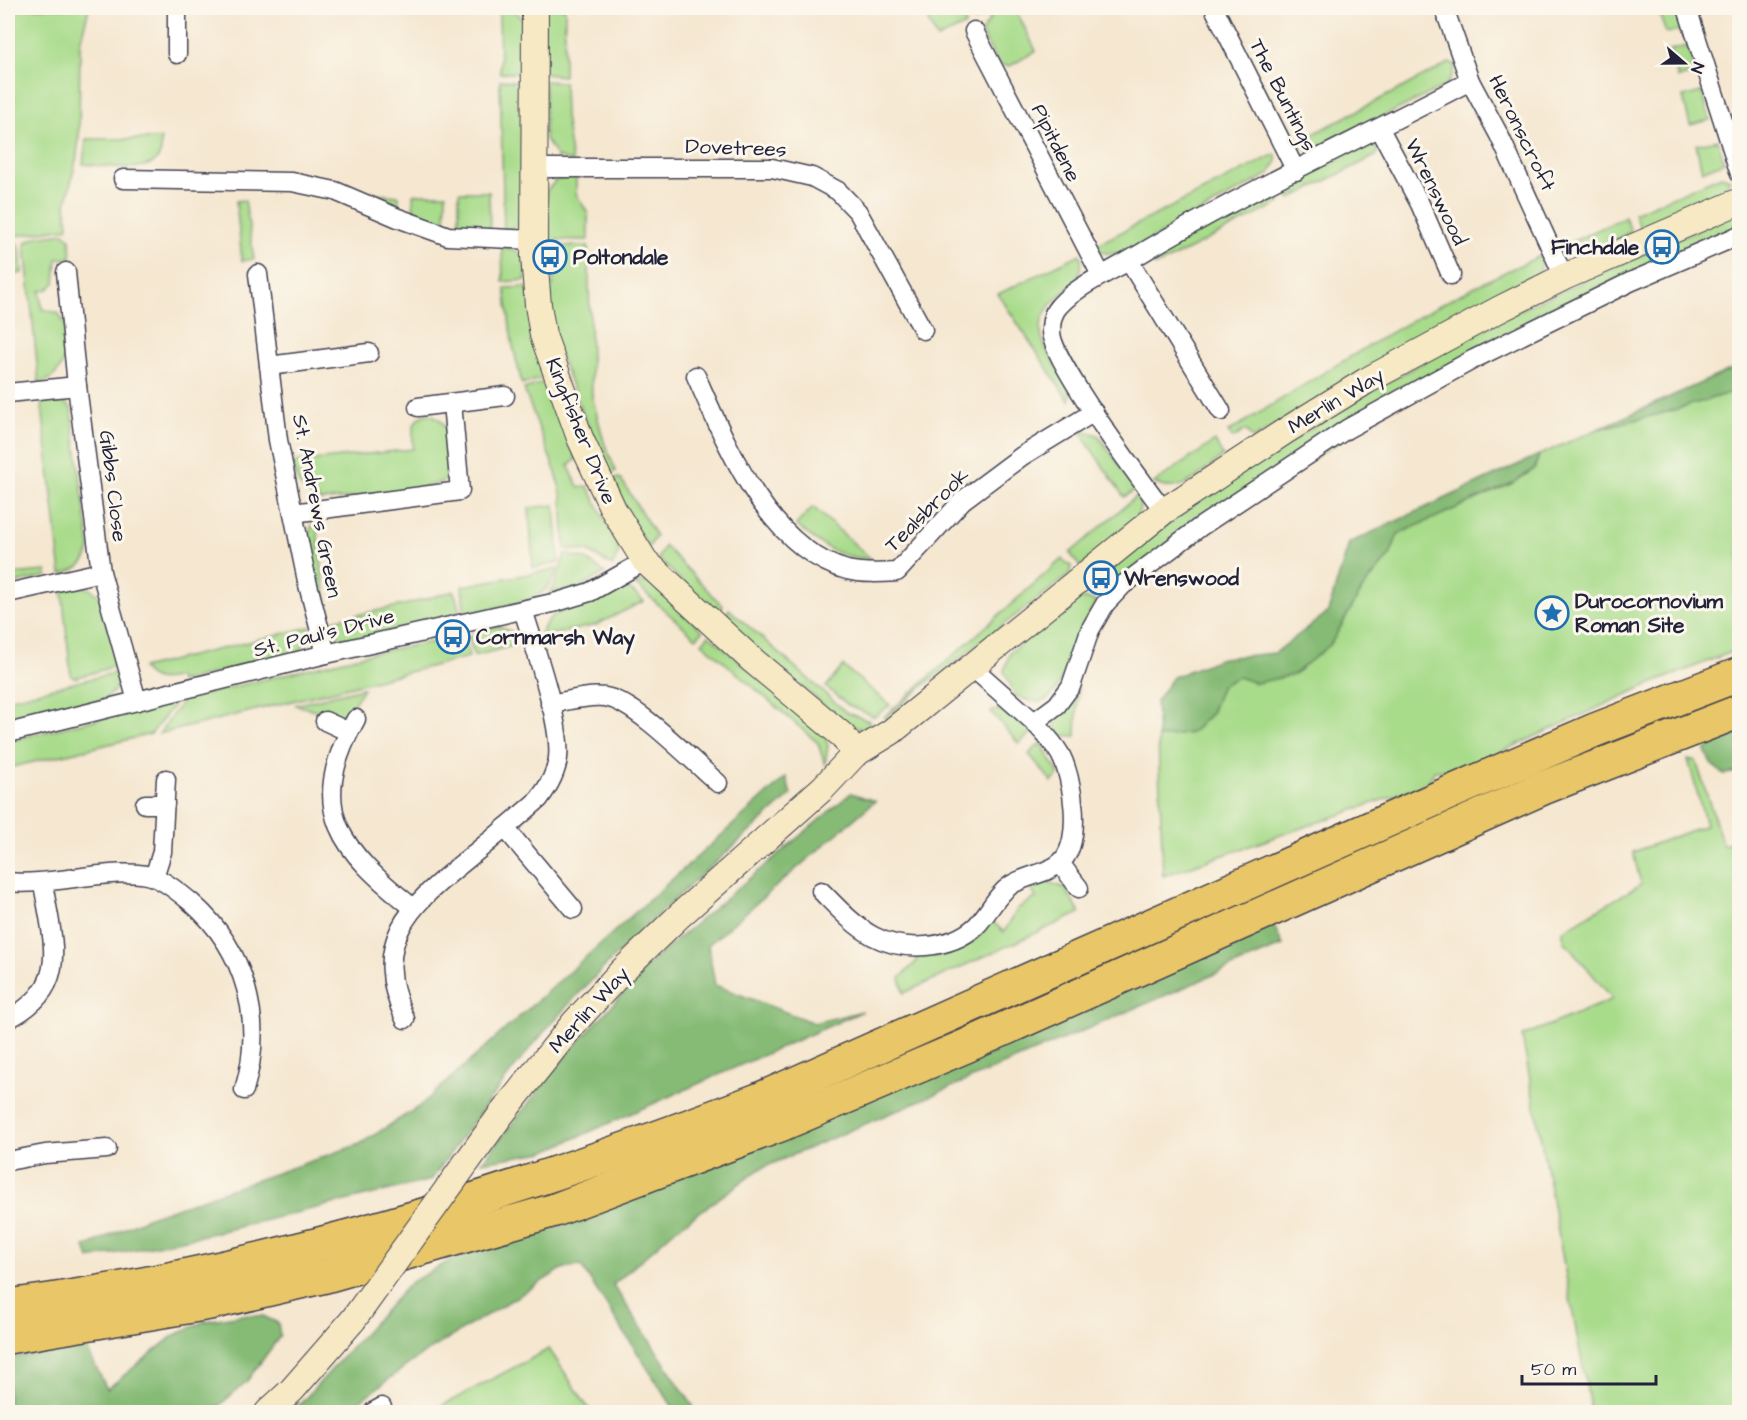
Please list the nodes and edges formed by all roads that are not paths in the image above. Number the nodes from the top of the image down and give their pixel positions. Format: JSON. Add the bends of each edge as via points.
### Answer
{"nodes":[{"id":1,"x":177,"y":8,"type":"edge"},
{"id":2,"x":535,"y":8,"type":"edge"},
{"id":3,"x":1214,"y":8,"type":"edge"},
{"id":4,"x":1444,"y":8,"type":"edge"},
{"id":5,"x":1687,"y":8,"type":"edge"},
{"id":6,"x":974,"y":31,"type":"dead end"},
{"id":7,"x":177,"y":54,"type":"dead end"},
{"id":8,"x":1470,"y":81,"type":"junction"},
{"id":9,"x":1380,"y":129,"type":"junction"},
{"id":10,"x":1732,"y":129,"type":"edge"},
{"id":11,"x":536,"y":168,"type":"junction"},
{"id":12,"x":1296,"y":171,"type":"junction"},
{"id":13,"x":1740,"y":174,"type":"edge"},
{"id":14,"x":123,"y":179,"type":"dead end"},
{"id":15,"x":1740,"y":201,"type":"edge"},
{"id":16,"x":1740,"y":235,"type":"edge"},
{"id":17,"x":535,"y":240,"type":"junction"},
{"id":18,"x":1129,"y":261,"type":"junction"},
{"id":19,"x":66,"y":272,"type":"dead end"},
{"id":20,"x":258,"y":274,"type":"dead end"},
{"id":21,"x":1101,"y":275,"type":"junction"},
{"id":22,"x":1451,"y":276,"type":"dead end"},
{"id":23,"x":1564,"y":277,"type":"junction"},
{"id":24,"x":922,"y":330,"type":"dead end"},
{"id":25,"x":369,"y":352,"type":"dead end"},
{"id":26,"x":269,"y":366,"type":"junction"},
{"id":27,"x":696,"y":376,"type":"dead end"},
{"id":28,"x":77,"y":386,"type":"junction"},
{"id":29,"x":8,"y":393,"type":"edge"},
{"id":30,"x":505,"y":396,"type":"dead end"},
{"id":31,"x":452,"y":403,"type":"junction"},
{"id":32,"x":418,"y":406,"type":"dead end"},
{"id":33,"x":1221,"y":411,"type":"dead end"},
{"id":34,"x":1094,"y":412,"type":"junction"},
{"id":35,"x":1164,"y":512,"type":"junction"},
{"id":36,"x":293,"y":513,"type":"junction"},
{"id":37,"x":645,"y":561,"type":"junction"},
{"id":38,"x":101,"y":572,"type":"junction"},
{"id":39,"x":8,"y":593,"type":"edge"},
{"id":40,"x":523,"y":610,"type":"junction"},
{"id":41,"x":326,"y":654,"type":"junction"},
{"id":42,"x":973,"y":668,"type":"junction"},
{"id":43,"x":1740,"y":674,"type":"edge"},
{"id":44,"x":137,"y":701,"type":"junction"},
{"id":45,"x":550,"y":704,"type":"junction"},
{"id":46,"x":1740,"y":711,"type":"edge"},
{"id":47,"x":325,"y":721,"type":"dead end"},
{"id":48,"x":1034,"y":722,"type":"junction"},
{"id":49,"x":8,"y":733,"type":"edge"},
{"id":50,"x":855,"y":754,"type":"junction"},
{"id":51,"x":166,"y":779,"type":"dead end"},
{"id":52,"x":717,"y":783,"type":"dead end"},
{"id":53,"x":145,"y":804,"type":"dead end"},
{"id":54,"x":165,"y":804,"type":"junction"},
{"id":55,"x":505,"y":828,"type":"junction"},
{"id":56,"x":1060,"y":863,"type":"junction"},
{"id":57,"x":154,"y":877,"type":"junction"},
{"id":58,"x":8,"y":882,"type":"edge"},
{"id":59,"x":43,"y":883,"type":"junction"},
{"id":60,"x":1079,"y":888,"type":"dead end"},
{"id":61,"x":821,"y":891,"type":"dead end"},
{"id":62,"x":412,"y":907,"type":"junction"},
{"id":63,"x":573,"y":909,"type":"dead end"},
{"id":64,"x":8,"y":1019,"type":"edge"},
{"id":65,"x":405,"y":1019,"type":"dead end"},
{"id":66,"x":244,"y":1090,"type":"dead end"},
{"id":67,"x":107,"y":1149,"type":"dead end"},
{"id":68,"x":8,"y":1161,"type":"edge"},
{"id":69,"x":8,"y":1306,"type":"edge"},
{"id":70,"x":8,"y":1337,"type":"edge"},
{"id":71,"x":268,"y":1413,"type":"edge"}],
"edges":[{"from":1,"to":7,"type":"street"},
{"from":2,"to":11,"type":"street","name":"Kingfisher Drive"},
{"from":3,"to":12,"type":"street","name":"The Buntings"},
{"from":4,"to":8,"type":"street","name":"Heronscroft"},
{"from":5,"to":10,"type":"street"},
{"from":6,"to":21,"type":"street","name":"Pipitdene"},
{"from":8,"to":9,"type":"street","name":"Wrenswood"},
{"from":8,"to":23,"type":"street","name":"Heronscroft"},
{"from":9,"to":12,"type":"street","name":"Wrenswood"},
{"from":9,"to":22,"type":"street","name":"Wrenswood","via":[[1420,204]]},
{"from":10,"to":13,"type":"street"},
{"from":11,"to":17,"type":"street","name":"Kingfisher Drive"},
{"from":11,"to":24,"type":"street","name":"Dovetrees","via":[[772,168],[812,177],[838,191],[858,212]]},
{"from":12,"to":18,"type":"street","name":"Wrenswood"},
{"from":14,"to":17,"type":"street","via":[[311,184],[448,236]]},
{"from":15,"to":23,"type":"street","name":"Merlin Way"},
{"from":16,"to":48,"type":"street","name":"Merlin Way","via":[[1589,301],[1474,358],[1347,429],[1220,513],[1123,585],[1105,604],[1090,630],[1071,686],[1057,705]]},
{"from":17,"to":37,"type":"street","name":"Kingfisher Drive","via":[[539,314],[560,387],[613,509]]},
{"from":18,"to":21,"type":"street","name":"Wrenswood"},
{"from":18,"to":33,"type":"street"},
{"from":19,"to":28,"type":"street","name":"Gibbs Close"},
{"from":20,"to":26,"type":"street","name":"St. Andrews Green"},
{"from":21,"to":34,"type":"street","name":"Wrenswood","via":[[1060,304],[1051,330],[1057,351]]},
{"from":23,"to":35,"type":"street","name":"Merlin Way","via":[[1366,381]]},
{"from":25,"to":26,"type":"street"},
{"from":26,"to":36,"type":"street","name":"St. Andrews Green","via":[[278,440]]},
{"from":27,"to":34,"type":"street","name":"Tealsbrook","via":[[736,465],[765,508],[814,556],[861,572],[897,572],[963,500],[1022,456]]},
{"from":28,"to":29,"type":"street"},
{"from":28,"to":38,"type":"street","name":"Gibbs Close"},
{"from":30,"to":31,"type":"street"},
{"from":31,"to":32,"type":"street"},
{"from":31,"to":36,"type":"street","via":[[460,491]]},
{"from":34,"to":35,"type":"street","name":"Wrenswood"},
{"from":35,"to":42,"type":"street","name":"Merlin Way"},
{"from":36,"to":41,"type":"street","name":"St. Andrews Green"},
{"from":37,"to":40,"type":"street","name":"St. Paul's Drive","via":[[590,592]]},
{"from":37,"to":50,"type":"street","name":"Kingfisher Drive","via":[[843,736]]},
{"from":38,"to":39,"type":"street"},
{"from":38,"to":44,"type":"street","name":"Gibbs Close"},
{"from":40,"to":41,"type":"street","name":"St. Paul's Drive"},
{"from":40,"to":45,"type":"street"},
{"from":41,"to":44,"type":"street","name":"St. Paul's Drive"},
{"from":42,"to":48,"type":"street"},
{"from":42,"to":50,"type":"street","name":"Merlin Way","via":[[891,732]]},
{"from":43,"to":69,"type":"highway","via":[[1595,730],[758,1100],[644,1144],[408,1220],[268,1256]]},
{"from":44,"to":49,"type":"street","name":"St. Paul's Drive"},
{"from":45,"to":52,"type":"street","via":[[591,697],[618,701]]},
{"from":45,"to":55,"type":"street","via":[[558,743],[553,780],[539,799]]},
{"from":46,"to":70,"type":"highway","via":[[1543,788],[780,1125],[555,1210],[210,1303]]},
{"from":47,"to":62,"type":"street","via":[[352,726],[334,771],[337,823],[358,861]]},
{"from":48,"to":56,"type":"street","via":[[1060,753],[1071,782],[1071,841]]},
{"from":50,"to":71,"type":"street","name":"Merlin Way","bridge":true,"via":[[823,788],[678,916],[574,1023],[500,1116],[353,1320]]},
{"from":51,"to":54,"type":"street"},
{"from":53,"to":54,"type":"street"},
{"from":54,"to":57,"type":"street","via":[[162,852]]},
{"from":55,"to":62,"type":"street"},
{"from":55,"to":63,"type":"street"},
{"from":56,"to":60,"type":"street"},
{"from":56,"to":61,"type":"street","via":[[1011,885],[976,926],[961,936],[930,945],[906,946],[874,937]]},
{"from":57,"to":59,"type":"street","via":[[134,874]]},
{"from":57,"to":66,"type":"street","via":[[188,899],[212,922],[238,965],[253,1016],[252,1059]]},
{"from":58,"to":59,"type":"street"},
{"from":59,"to":64,"type":"street","via":[[54,951],[52,975],[34,1003]]},
{"from":62,"to":65,"type":"street","via":[[398,935],[391,970],[393,988]]},
{"from":67,"to":68,"type":"street"}]}
